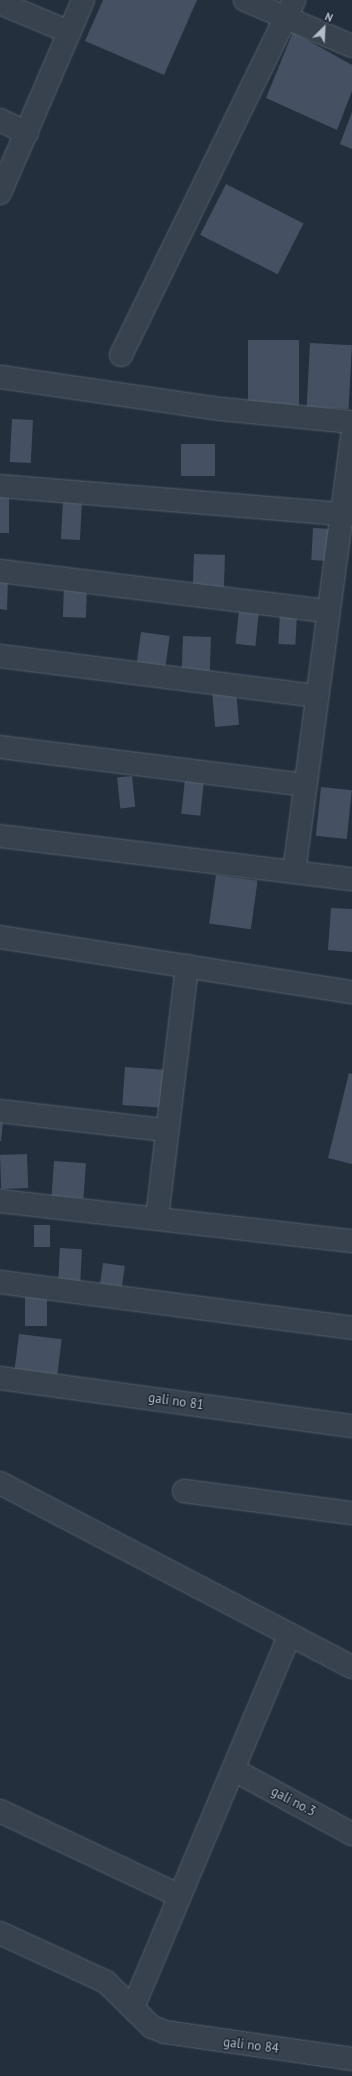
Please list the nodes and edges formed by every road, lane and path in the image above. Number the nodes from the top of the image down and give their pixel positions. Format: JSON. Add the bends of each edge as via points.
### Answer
{"nodes":[{"id":1,"x":83,"y":0,"type":"edge"},
{"id":2,"x":245,"y":0,"type":"edge"},
{"id":3,"x":0,"y":3,"type":"edge"},
{"id":4,"x":290,"y":9,"type":"edge"},
{"id":5,"x":69,"y":32,"type":"junction"},
{"id":6,"x":352,"y":46,"type":"edge"},
{"id":7,"x":0,"y":120,"type":"edge"},
{"id":8,"x":27,"y":133,"type":"junction"},
{"id":9,"x":0,"y":193,"type":"edge"},
{"id":10,"x":121,"y":355,"type":"dead end"},
{"id":11,"x":1,"y":377,"type":"edge"},
{"id":12,"x":352,"y":422,"type":"edge"},
{"id":13,"x":352,"y":435,"type":"edge"},
{"id":14,"x":0,"y":486,"type":"edge"},
{"id":15,"x":347,"y":515,"type":"edge"},
{"id":16,"x":0,"y":571,"type":"edge"},
{"id":17,"x":328,"y":612,"type":"junction"},
{"id":18,"x":0,"y":656,"type":"edge"},
{"id":19,"x":315,"y":696,"type":"junction"},
{"id":20,"x":0,"y":747,"type":"edge"},
{"id":21,"x":304,"y":785,"type":"junction"},
{"id":22,"x":0,"y":836,"type":"edge"},
{"id":23,"x":294,"y":872,"type":"junction"},
{"id":24,"x":352,"y":879,"type":"edge"},
{"id":25,"x":0,"y":937,"type":"edge"},
{"id":26,"x":187,"y":966,"type":"junction"},
{"id":27,"x":352,"y":992,"type":"edge"},
{"id":28,"x":0,"y":1111,"type":"edge"},
{"id":29,"x":166,"y":1130,"type":"junction"},
{"id":30,"x":0,"y":1201,"type":"edge"},
{"id":31,"x":156,"y":1218,"type":"junction"},
{"id":32,"x":352,"y":1241,"type":"edge"},
{"id":33,"x":0,"y":1282,"type":"edge"},
{"id":34,"x":352,"y":1328,"type":"edge"},
{"id":35,"x":0,"y":1378,"type":"edge"},
{"id":36,"x":352,"y":1426,"type":"edge"},
{"id":37,"x":0,"y":1482,"type":"edge"},
{"id":38,"x":184,"y":1491,"type":"dead end"},
{"id":39,"x":352,"y":1513,"type":"edge"},
{"id":40,"x":290,"y":1634,"type":"junction"},
{"id":41,"x":352,"y":1667,"type":"edge"},
{"id":42,"x":234,"y":1770,"type":"junction"},
{"id":43,"x":0,"y":1811,"type":"edge"},
{"id":44,"x":352,"y":1834,"type":"edge"},
{"id":45,"x":180,"y":1896,"type":"junction"},
{"id":46,"x":0,"y":1933,"type":"edge"},
{"id":47,"x":134,"y":2005,"type":"junction"},
{"id":48,"x":352,"y":2059,"type":"edge"}],
"edges":[{"from":1,"to":5,"type":"street"},
{"from":2,"to":4,"type":"street"},
{"from":3,"to":5,"type":"street"},
{"from":4,"to":6,"type":"street"},
{"from":4,"to":10,"type":"street"},
{"from":5,"to":8,"type":"street"},
{"from":7,"to":8,"type":"street"},
{"from":8,"to":9,"type":"street"},
{"from":11,"to":12,"type":"street","via":[[222,409]]},
{"from":13,"to":15,"type":"street"},
{"from":14,"to":15,"type":"street"},
{"from":15,"to":17,"type":"street"},
{"from":16,"to":17,"type":"street"},
{"from":17,"to":19,"type":"street"},
{"from":18,"to":19,"type":"street"},
{"from":19,"to":21,"type":"street"},
{"from":20,"to":21,"type":"street"},
{"from":21,"to":23,"type":"street"},
{"from":22,"to":23,"type":"street"},
{"from":23,"to":24,"type":"street"},
{"from":25,"to":26,"type":"street"},
{"from":26,"to":27,"type":"street"},
{"from":26,"to":29,"type":"street"},
{"from":28,"to":29,"type":"street"},
{"from":29,"to":31,"type":"street"},
{"from":30,"to":31,"type":"street"},
{"from":31,"to":32,"type":"street"},
{"from":33,"to":34,"type":"street"},
{"from":35,"to":36,"type":"street","name":"gali no 81"},
{"from":37,"to":40,"type":"street"},
{"from":38,"to":39,"type":"street"},
{"from":40,"to":41,"type":"street"},
{"from":40,"to":42,"type":"street"},
{"from":42,"to":44,"type":"street","name":"gali no.3"},
{"from":42,"to":45,"type":"street"},
{"from":43,"to":45,"type":"street"},
{"from":45,"to":47,"type":"street"},
{"from":46,"to":47,"type":"street","via":[[106,1982]]},
{"from":47,"to":48,"type":"street","name":"gali no 84","via":[[152,2027],[181,2037]]}]}
